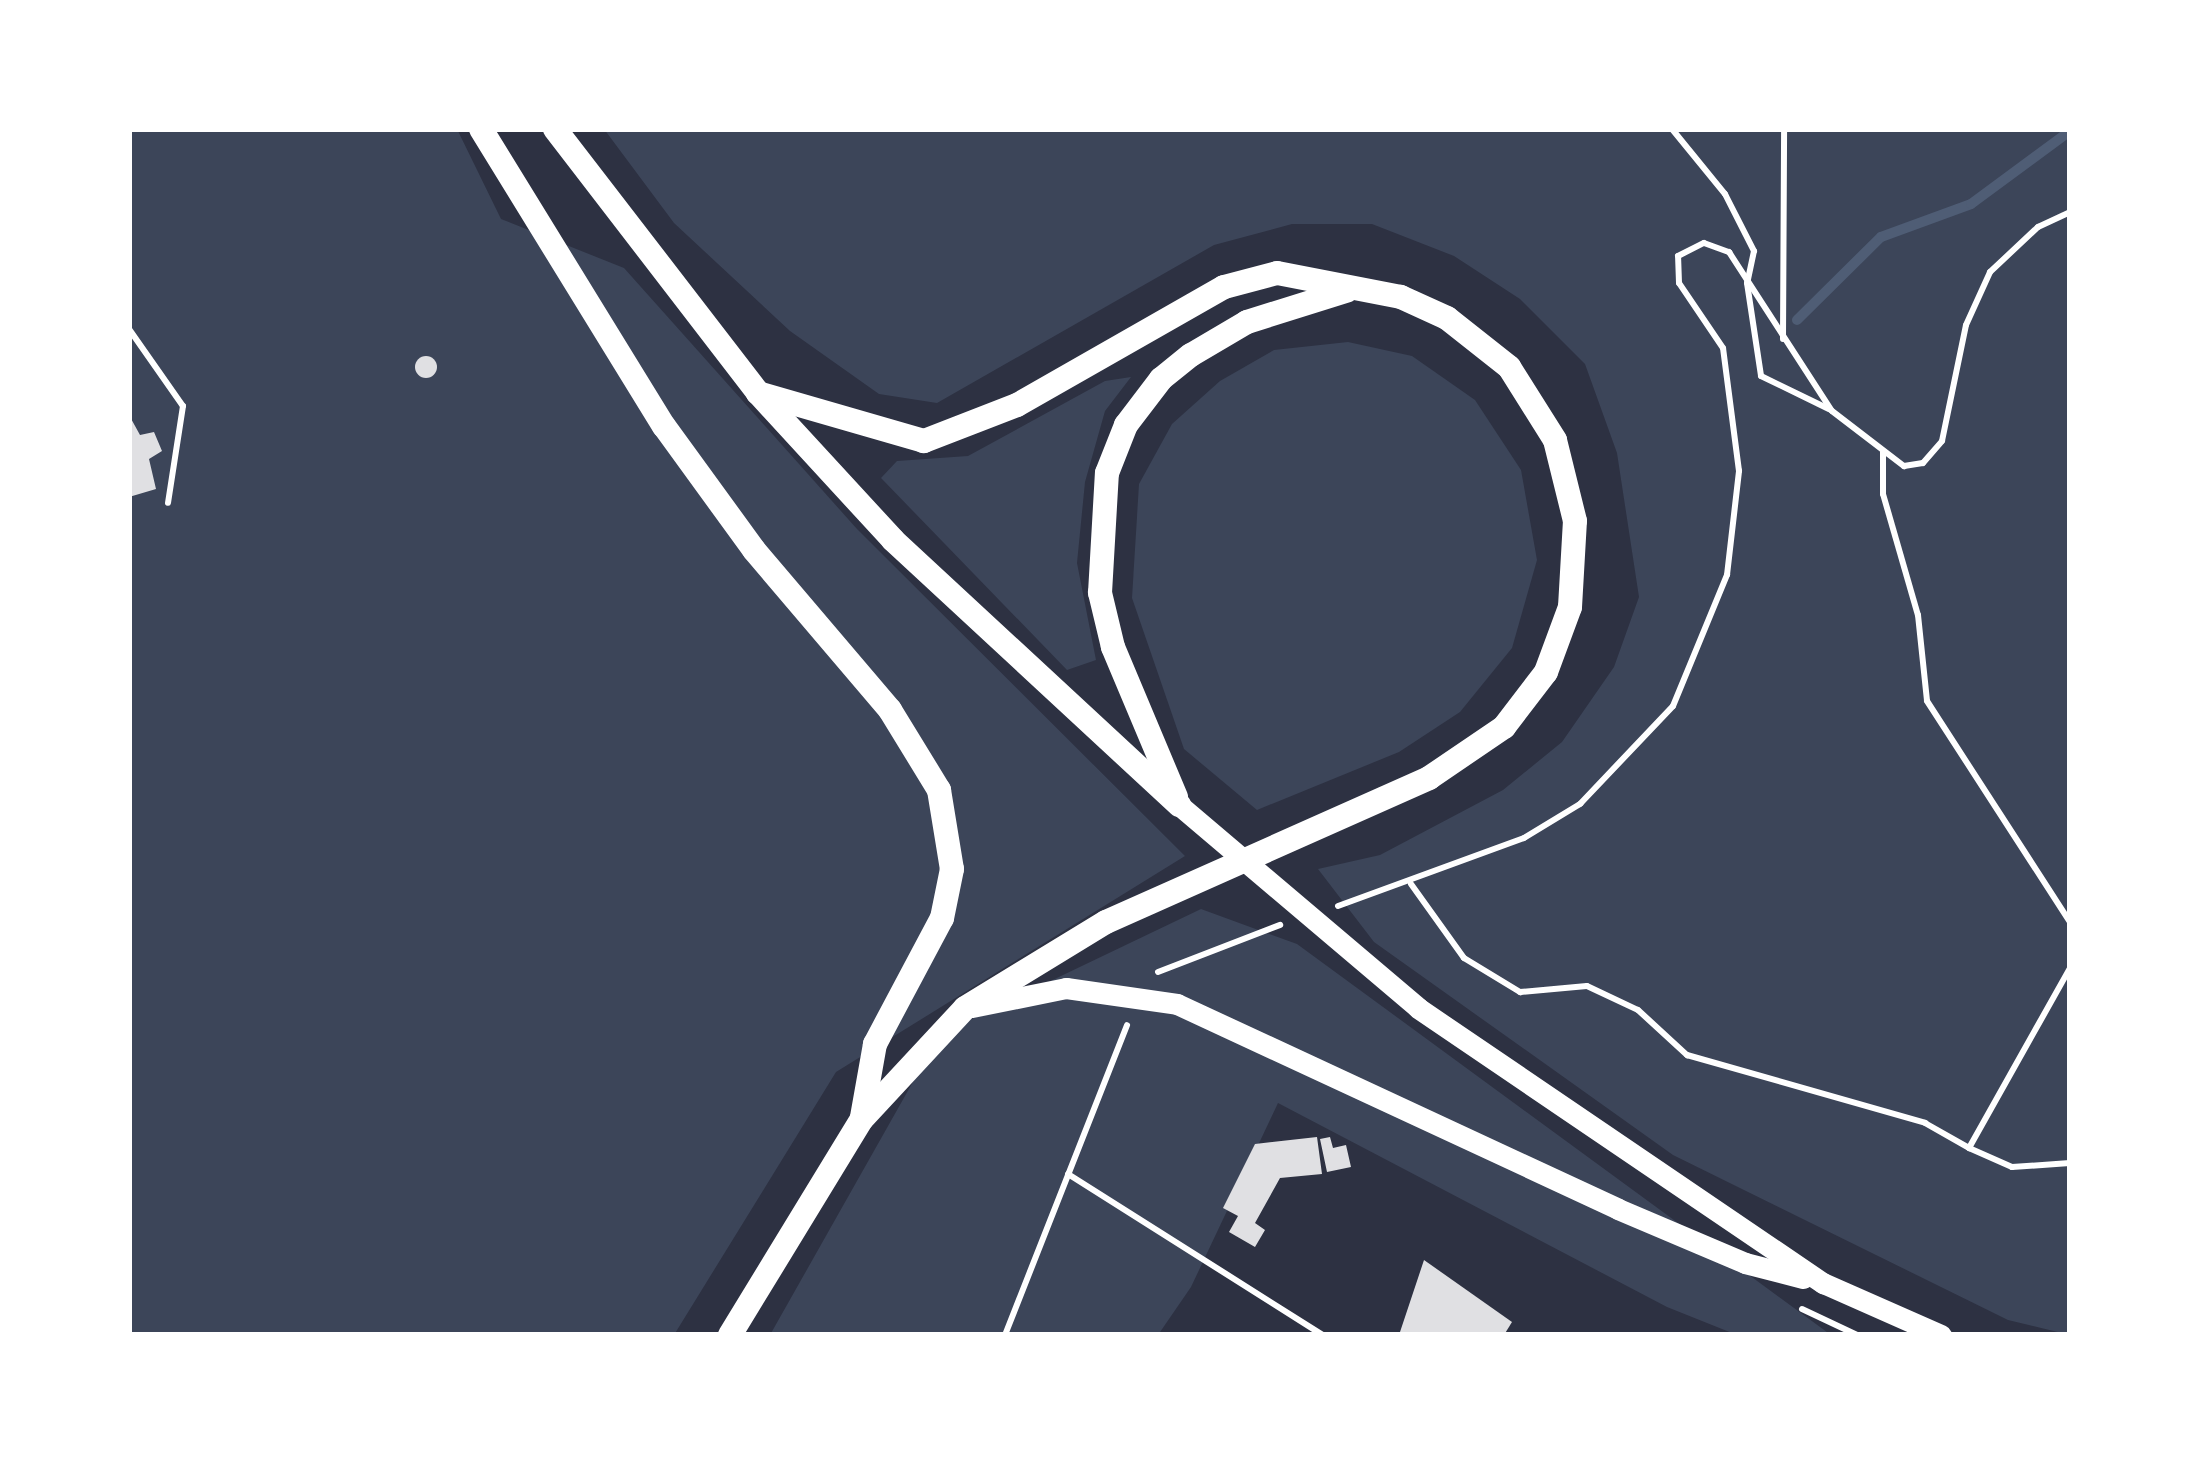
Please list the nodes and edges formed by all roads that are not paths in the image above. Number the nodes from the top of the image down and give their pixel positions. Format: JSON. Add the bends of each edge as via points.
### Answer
{"nodes":[{"id":1,"x":481,"y":129,"type":"edge"},
{"id":2,"x":555,"y":129,"type":"edge"},
{"id":3,"x":1357,"y":289,"type":"junction"},
{"id":4,"x":758,"y":393,"type":"junction"},
{"id":5,"x":1179,"y":805,"type":"junction"},
{"id":6,"x":965,"y":1008,"type":"junction"},
{"id":7,"x":862,"y":1119,"type":"junction"},
{"id":8,"x":1823,"y":1283,"type":"junction"},
{"id":9,"x":730,"y":1335,"type":"edge"},
{"id":10,"x":1942,"y":1335,"type":"edge"}],
"edges":[{"from":1,"to":7,"type":"main road","via":[[664,426],[754,550],[890,710],[939,790],[952,869],[942,918],[875,1044]]},
{"from":2,"to":4,"type":"main road"},
{"from":3,"to":4,"type":"main road","via":[[1277,273],[1224,287],[1018,405],[924,441]]},
{"from":3,"to":5,"type":"main road","via":[[1246,322],[1191,355],[1126,425],[1106,472],[1100,593],[1113,647]]},
{"from":3,"to":6,"type":"main road","via":[[1447,318],[1509,367],[1555,440],[1575,521],[1570,607],[1546,671],[1504,727],[1429,778],[1106,922]]},
{"from":4,"to":5,"type":"main road","via":[[893,540]]},
{"from":5,"to":8,"type":"street","via":[[1418,1008]]},
{"from":6,"to":7,"type":"main road"},
{"from":6,"to":8,"type":"street","via":[[1066,988],[1177,1004],[1745,1263]]},
{"from":7,"to":9,"type":"main road"},
{"from":8,"to":10,"type":"street"}]}
